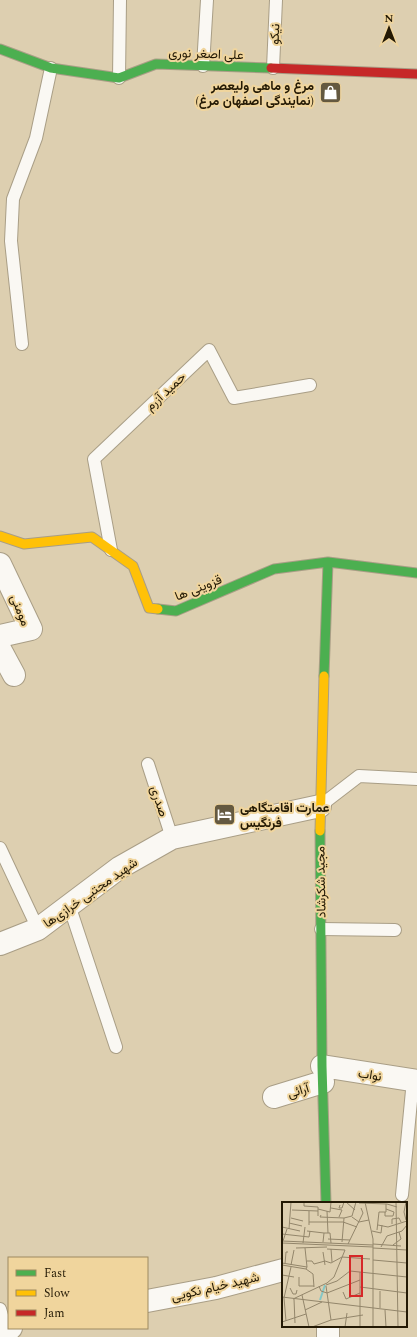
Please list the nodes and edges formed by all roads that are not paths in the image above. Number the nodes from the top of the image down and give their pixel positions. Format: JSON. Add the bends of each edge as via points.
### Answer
{"nodes":[{"id":1,"x":120,"y":0,"type":"edge"},
{"id":2,"x":207,"y":0,"type":"edge"},
{"id":3,"x":276,"y":0,"type":"edge"},
{"id":4,"x":0,"y":49,"type":"edge"},
{"id":5,"x":203,"y":66,"type":"junction"},
{"id":6,"x":51,"y":68,"type":"junction"},
{"id":7,"x":273,"y":68,"type":"junction"},
{"id":8,"x":417,"y":74,"type":"edge"},
{"id":9,"x":119,"y":78,"type":"junction"},
{"id":10,"x":22,"y":344,"type":"dead end"},
{"id":11,"x":310,"y":385,"type":"dead end"},
{"id":12,"x":0,"y":536,"type":"edge"},
{"id":13,"x":111,"y":550,"type":"junction"},
{"id":14,"x":328,"y":562,"type":"junction"},
{"id":15,"x":0,"y":564,"type":"edge"},
{"id":16,"x":417,"y":574,"type":"edge"},
{"id":17,"x":0,"y":636,"type":"edge"},
{"id":18,"x":0,"y":649,"type":"edge"},
{"id":19,"x":14,"y":675,"type":"dead end"},
{"id":20,"x":148,"y":764,"type":"dead end"},
{"id":21,"x":417,"y":779,"type":"edge"},
{"id":22,"x":320,"y":806,"type":"junction"},
{"id":23,"x":172,"y":838,"type":"junction"},
{"id":24,"x":0,"y":848,"type":"edge"},
{"id":25,"x":69,"y":905,"type":"junction"},
{"id":26,"x":38,"y":929,"type":"junction"},
{"id":27,"x":321,"y":929,"type":"junction"},
{"id":28,"x":395,"y":930,"type":"dead end"},
{"id":29,"x":0,"y":944,"type":"edge"},
{"id":30,"x":116,"y":1047,"type":"dead end"},
{"id":31,"x":323,"y":1074,"type":"junction"},
{"id":32,"x":415,"y":1081,"type":"edge"},
{"id":33,"x":274,"y":1097,"type":"dead end"},
{"id":34,"x":402,"y":1195,"type":"dead end"},
{"id":35,"x":326,"y":1202,"type":"edge"},
{"id":36,"x":282,"y":1270,"type":"edge"},
{"id":37,"x":148,"y":1301,"type":"edge"}],
"edges":[{"from":1,"to":9,"type":"lane"},
{"from":2,"to":5,"type":"lane"},
{"from":3,"to":7,"type":"lane","name":"نیکو"},
{"from":4,"to":6,"type":"street","name":"علی اصغر نوری"},
{"from":5,"to":7,"type":"street","name":"علی اصغر نوری"},
{"from":5,"to":9,"type":"street","name":"علی اصغر نوری","via":[[156,64]]},
{"from":6,"to":9,"type":"street","name":"علی اصغر نوری"},
{"from":6,"to":10,"type":"lane","via":[[36,138],[13,199],[11,241]]},
{"from":7,"to":8,"type":"street","name":"علی اصغر نوری"},
{"from":11,"to":13,"type":"lane","name":"حمید آزرم","via":[[234,398],[209,350],[94,459]]},
{"from":12,"to":13,"type":"street","name":"قزوینی ها","via":[[24,544],[92,536]]},
{"from":13,"to":14,"type":"street","name":"قزوینی ها","via":[[133,566],[149,608],[176,611],[274,568]]},
{"from":14,"to":16,"type":"street","name":"قزوینی ها"},
{"from":14,"to":22,"type":"street","name":"مجید شکرشاد"},
{"from":15,"to":17,"type":"street","name":"مومنی","via":[[31,629]]},
{"from":18,"to":19,"type":"street"},
{"from":20,"to":23,"type":"lane","name":"صدری"},
{"from":21,"to":22,"type":"lane","via":[[359,776]]},
{"from":22,"to":23,"type":"street","name":"شهید مجتبی خرازی‌ها"},
{"from":22,"to":27,"type":"street","name":"مجید شکرشاد"},
{"from":23,"to":25,"type":"street","name":"شهید مجتبی خرازی‌ها","via":[[119,868]]},
{"from":24,"to":26,"type":"lane"},
{"from":25,"to":26,"type":"street","name":"شهید مجتبی خرازی‌ها"},
{"from":25,"to":30,"type":"lane"},
{"from":26,"to":29,"type":"street","name":"شهید مجتبی خرازی‌ها"},
{"from":27,"to":28,"type":"lane"},
{"from":27,"to":31,"type":"street","name":"مجید شکرشاد"},
{"from":31,"to":32,"type":"street","name":"نواب"},
{"from":31,"to":33,"type":"street","name":"آرائی"},
{"from":31,"to":35,"type":"street","name":"مجید شکرشاد"},
{"from":32,"to":34,"type":"lane"},
{"from":36,"to":37,"type":"street","name":"شهید خیام نکویی","via":[[216,1288]]}]}
